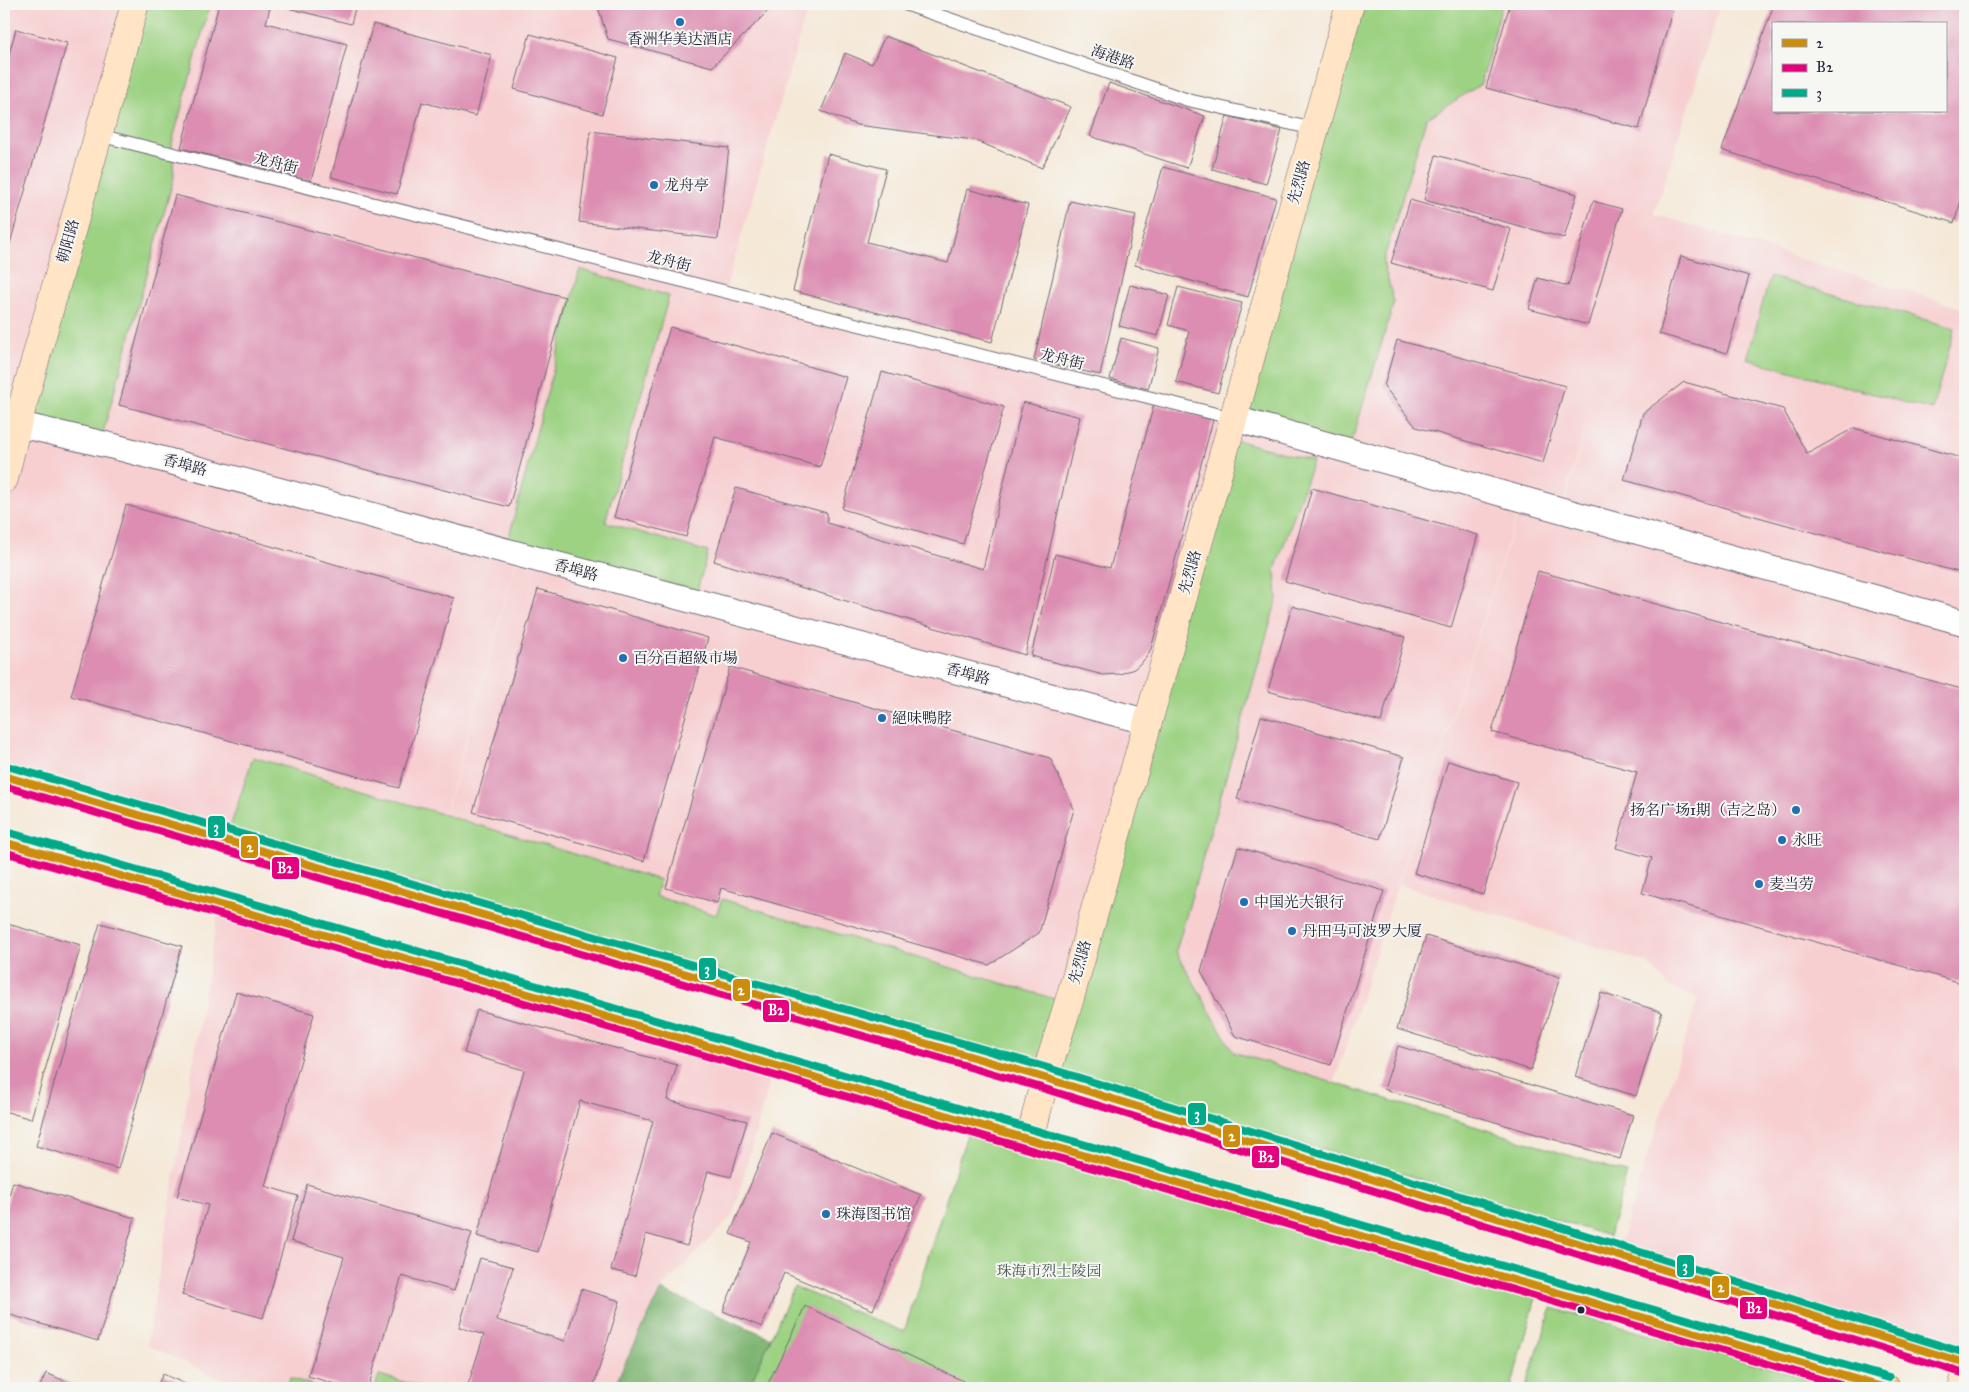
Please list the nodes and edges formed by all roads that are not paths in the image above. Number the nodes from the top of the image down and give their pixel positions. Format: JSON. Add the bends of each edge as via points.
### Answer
{"nodes":[{"id":1,"x":135,"y":4,"type":"edge"},
{"id":2,"x":905,"y":4,"type":"edge"},
{"id":3,"x":1350,"y":4,"type":"edge"},
{"id":4,"x":1314,"y":128,"type":"junction"},
{"id":5,"x":98,"y":135,"type":"junction"},
{"id":6,"x":1232,"y":418,"type":"junction"},
{"id":7,"x":10,"y":423,"type":"edge"},
{"id":8,"x":4,"y":479,"type":"edge"},
{"id":9,"x":1965,"y":623,"type":"edge"},
{"id":10,"x":1148,"y":722,"type":"junction"},
{"id":11,"x":4,"y":776,"type":"edge"},
{"id":12,"x":4,"y":842,"type":"edge"},
{"id":13,"x":1045,"y":1078,"type":"junction"},
{"id":14,"x":1030,"y":1140,"type":"junction"},
{"id":15,"x":1965,"y":1363,"type":"edge"},
{"id":16,"x":1965,"y":1377,"type":"edge"},
{"id":17,"x":1886,"y":1388,"type":"edge"},
{"id":18,"x":1962,"y":1388,"type":"edge"}],
"edges":[{"from":1,"to":5,"type":"street","name":"朝阳路"},
{"from":2,"to":4,"type":"lane","name":"海港路","via":[[1188,100]]},
{"from":3,"to":4,"type":"street","name":"先烈路"},
{"from":4,"to":6,"type":"street","name":"先烈路"},
{"from":5,"to":6,"type":"lane","name":"龙舟街"},
{"from":5,"to":7,"type":"street","name":"朝阳路"},
{"from":6,"to":9,"type":"street"},
{"from":6,"to":10,"type":"street","name":"先烈路"},
{"from":7,"to":8,"type":"street","name":"朝阳路"},
{"from":7,"to":10,"type":"street","name":"香埠路","via":[[116,447]]},
{"from":10,"to":13,"type":"street","name":"先烈路"},
{"from":11,"to":13,"type":"main road"},
{"from":12,"to":14,"type":"main road"},
{"from":13,"to":14,"type":"street","name":"先烈路"},
{"from":13,"to":15,"type":"main road"},
{"from":14,"to":17,"type":"main road"},
{"from":16,"to":18,"type":"street"}]}
